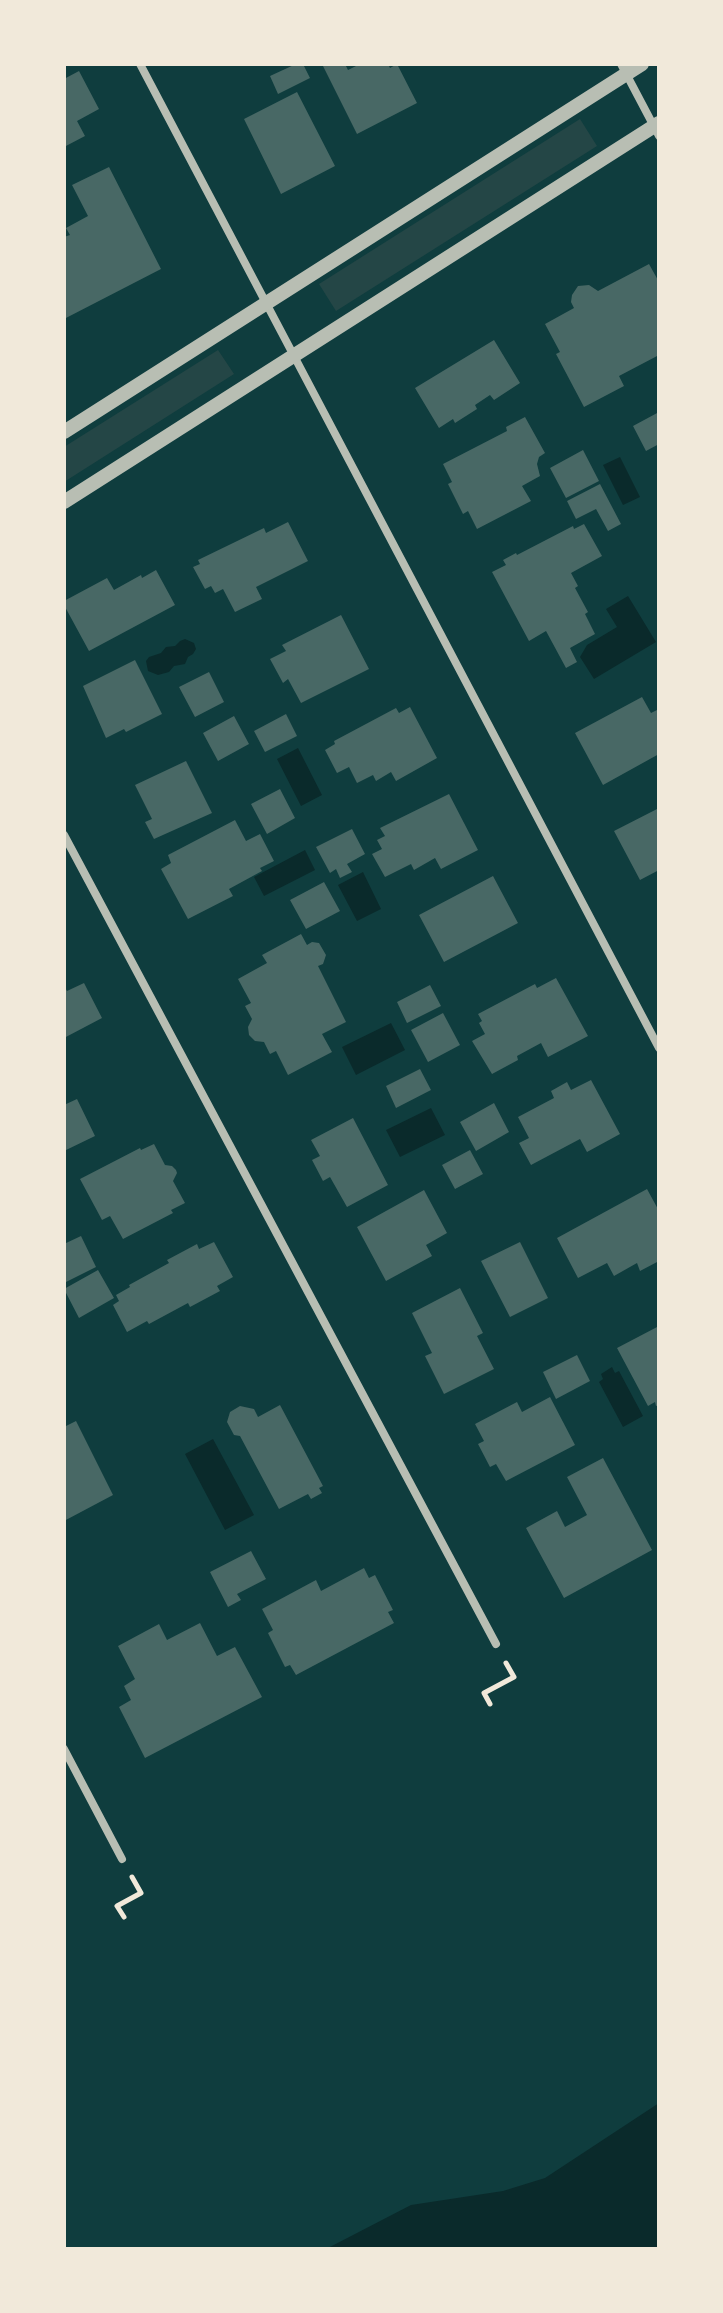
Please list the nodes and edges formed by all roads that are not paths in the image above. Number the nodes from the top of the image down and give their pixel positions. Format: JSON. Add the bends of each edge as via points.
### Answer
{"nodes":[{"id":1,"x":140,"y":64,"type":"edge"},
{"id":2,"x":642,"y":64,"type":"edge"},
{"id":3,"x":624,"y":69,"type":"edge"},
{"id":4,"x":657,"y":128,"type":"edge"},
{"id":5,"x":266,"y":304,"type":"junction"},
{"id":6,"x":294,"y":354,"type":"junction"},
{"id":7,"x":64,"y":432,"type":"edge"},
{"id":8,"x":64,"y":502,"type":"edge"},
{"id":9,"x":64,"y":835,"type":"edge"},
{"id":10,"x":659,"y":1048,"type":"edge"},
{"id":11,"x":496,"y":1644,"type":"road end"},
{"id":12,"x":64,"y":1749,"type":"edge"},
{"id":13,"x":122,"y":1859,"type":"road end"}],
"edges":[{"from":1,"to":5,"type":"street"},
{"from":2,"to":3,"type":"street"},
{"from":3,"to":4,"type":"street"},
{"from":3,"to":5,"type":"street"},
{"from":4,"to":6,"type":"street"},
{"from":5,"to":6,"type":"street"},
{"from":5,"to":7,"type":"street"},
{"from":6,"to":8,"type":"street"},
{"from":6,"to":10,"type":"street"},
{"from":9,"to":11,"type":"street"},
{"from":12,"to":13,"type":"street"}]}
